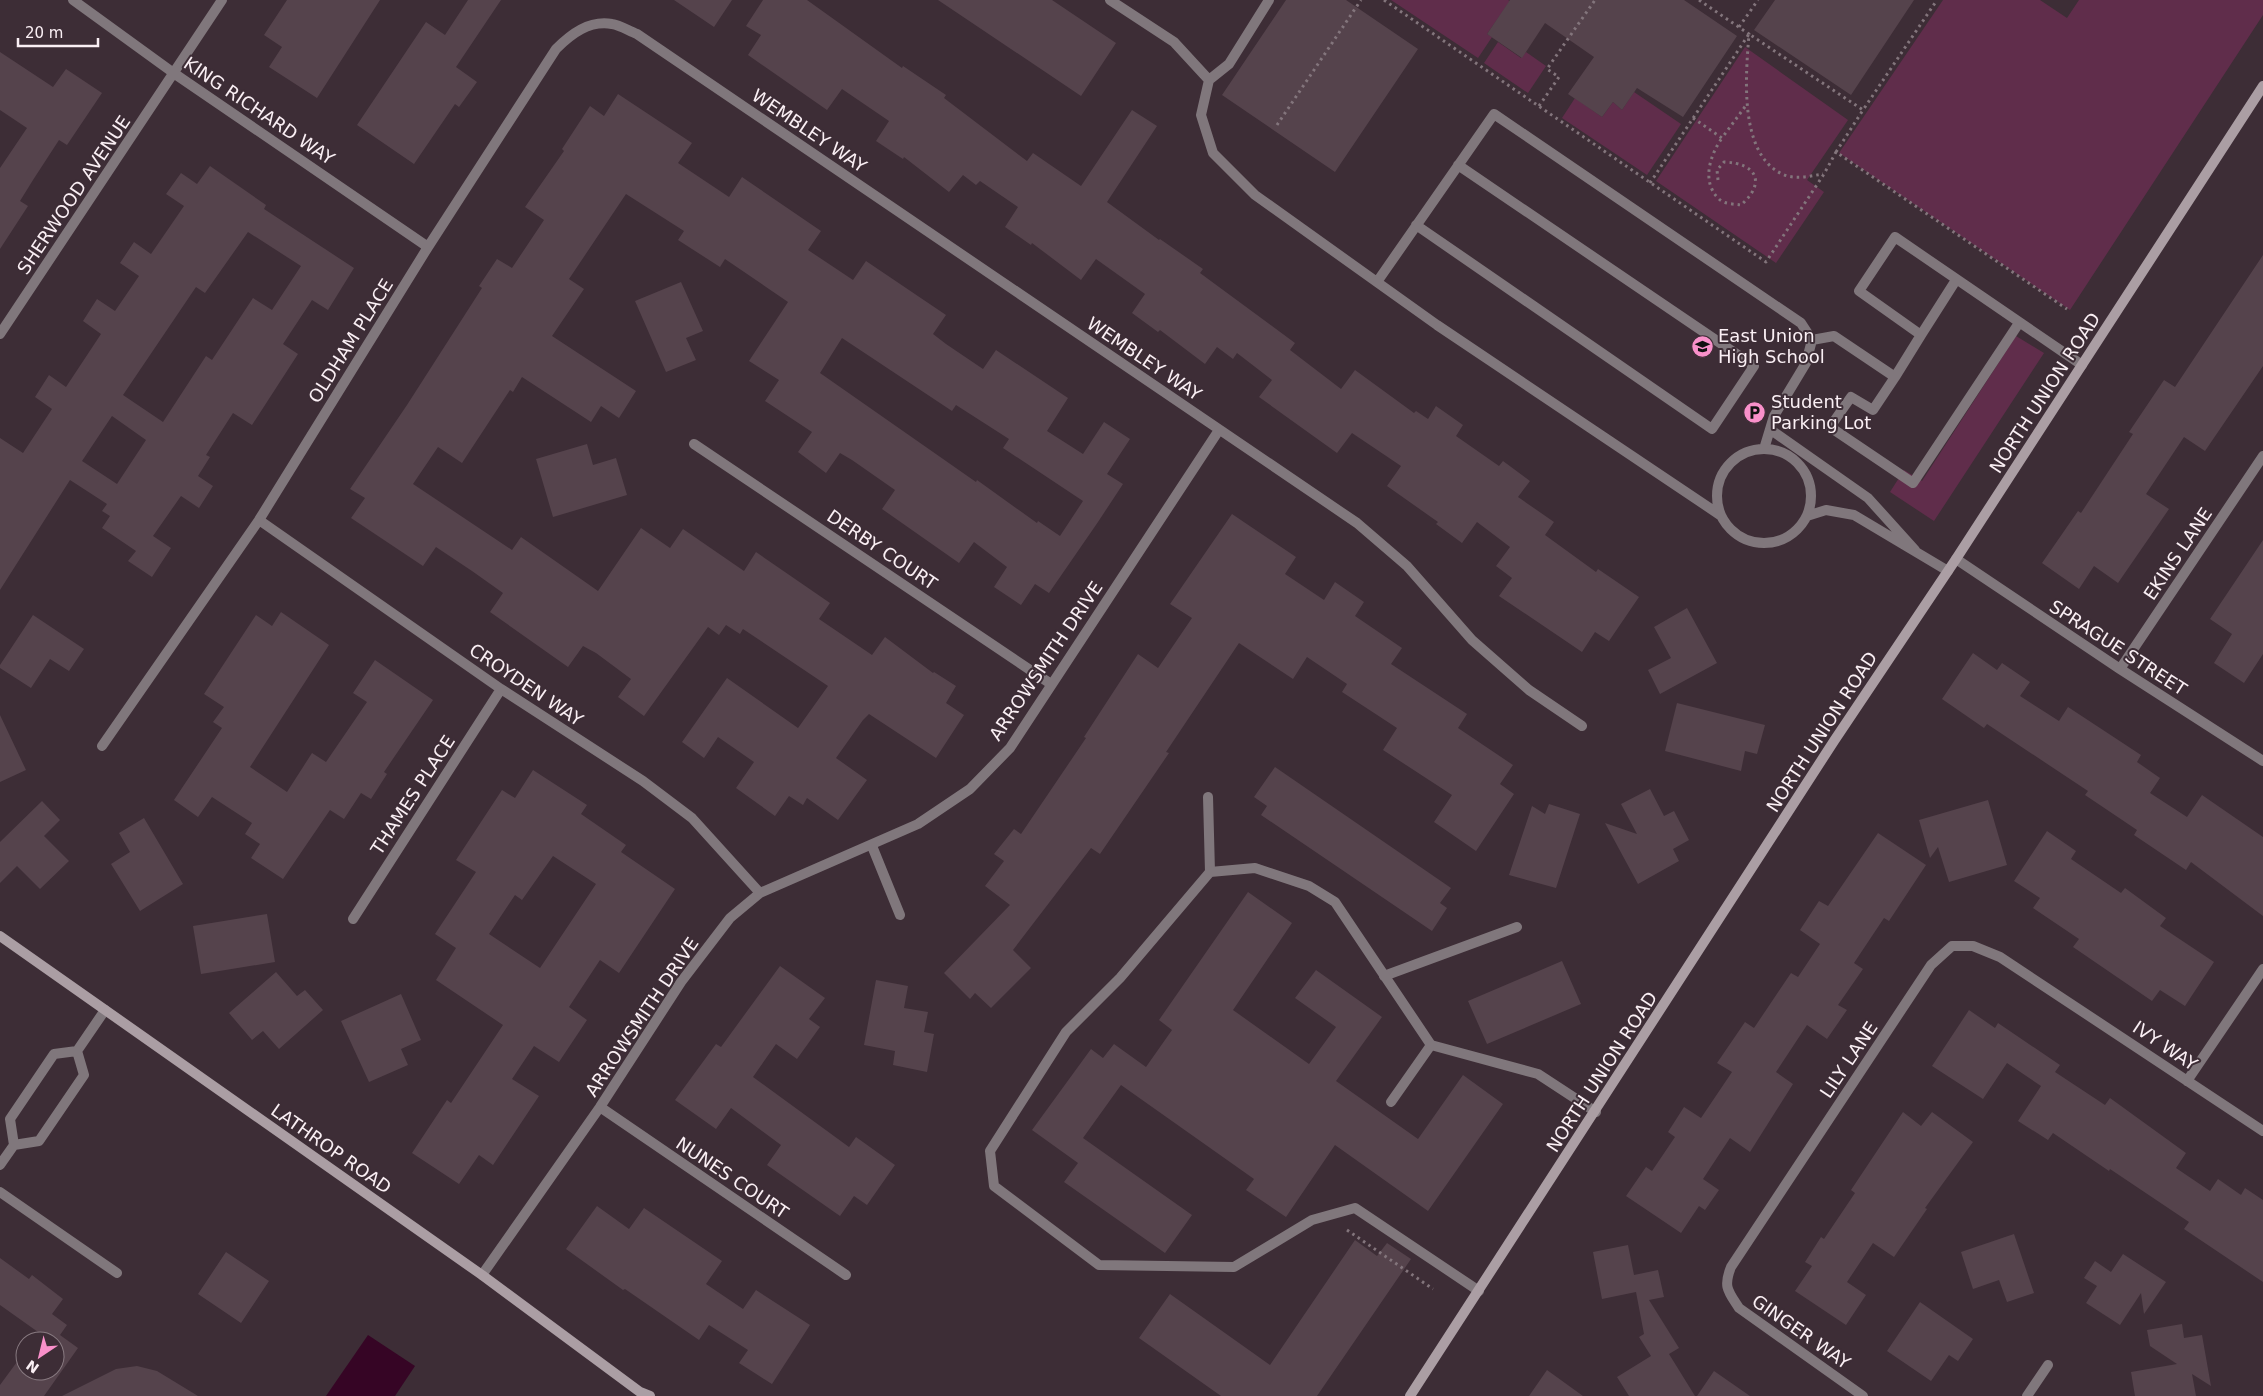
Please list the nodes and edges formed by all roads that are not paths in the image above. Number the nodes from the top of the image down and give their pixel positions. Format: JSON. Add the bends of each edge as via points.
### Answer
{"nodes":[{"id":1,"x":73,"y":0,"type":"edge"},
{"id":2,"x":222,"y":0,"type":"edge"},
{"id":3,"x":1110,"y":0,"type":"edge"},
{"id":4,"x":1269,"y":0,"type":"edge"},
{"id":5,"x":661,"y":50,"type":"joint"},
{"id":6,"x":175,"y":74,"type":"junction"},
{"id":7,"x":1209,"y":80,"type":"junction"},
{"id":8,"x":2263,"y":86,"type":"edge"},
{"id":9,"x":1458,"y":166,"type":"junction"},
{"id":10,"x":1416,"y":226,"type":"junction"},
{"id":11,"x":428,"y":247,"type":"junction"},
{"id":12,"x":1956,"y":280,"type":"junction"},
{"id":13,"x":1377,"y":282,"type":"junction"},
{"id":14,"x":2019,"y":323,"type":"junction"},
{"id":15,"x":2,"y":327,"type":"edge"},
{"id":16,"x":1921,"y":335,"type":"junction"},
{"id":17,"x":1812,"y":340,"type":"junction"},
{"id":18,"x":2082,"y":365,"type":"junction"},
{"id":19,"x":1895,"y":378,"type":"junction"},
{"id":20,"x":1219,"y":430,"type":"junction"},
{"id":21,"x":1771,"y":430,"type":"junction"},
{"id":22,"x":694,"y":444,"type":"dead end"},
{"id":23,"x":1764,"y":448,"type":"junction"},
{"id":24,"x":2263,"y":456,"type":"edge"},
{"id":25,"x":1720,"y":515,"type":"junction"},
{"id":26,"x":1807,"y":516,"type":"junction"},
{"id":27,"x":259,"y":520,"type":"junction"},
{"id":28,"x":1915,"y":550,"type":"junction"},
{"id":29,"x":1956,"y":559,"type":"junction"},
{"id":30,"x":1948,"y":571,"type":"junction"},
{"id":31,"x":2120,"y":669,"type":"junction"},
{"id":32,"x":1051,"y":684,"type":"junction"},
{"id":33,"x":501,"y":689,"type":"junction"},
{"id":34,"x":1582,"y":726,"type":"dead end"},
{"id":35,"x":102,"y":746,"type":"dead end"},
{"id":36,"x":2263,"y":761,"type":"edge"},
{"id":37,"x":1208,"y":797,"type":"dead end"},
{"id":38,"x":872,"y":846,"type":"junction"},
{"id":39,"x":1210,"y":872,"type":"junction"},
{"id":40,"x":760,"y":893,"type":"junction"},
{"id":41,"x":900,"y":915,"type":"dead end"},
{"id":42,"x":353,"y":919,"type":"dead end"},
{"id":43,"x":1517,"y":927,"type":"dead end"},
{"id":44,"x":0,"y":936,"type":"edge"},
{"id":45,"x":2263,"y":969,"type":"edge"},
{"id":46,"x":1384,"y":976,"type":"junction"},
{"id":47,"x":2048,"y":989,"type":"joint"},
{"id":48,"x":105,"y":1010,"type":"junction"},
{"id":49,"x":1431,"y":1046,"type":"junction"},
{"id":50,"x":77,"y":1051,"type":"junction"},
{"id":51,"x":2187,"y":1081,"type":"junction"},
{"id":52,"x":1391,"y":1102,"type":"dead end"},
{"id":53,"x":600,"y":1107,"type":"junction"},
{"id":54,"x":1596,"y":1112,"type":"junction"},
{"id":55,"x":2263,"y":1131,"type":"edge"},
{"id":56,"x":14,"y":1145,"type":"junction"},
{"id":57,"x":0,"y":1165,"type":"edge"},
{"id":58,"x":0,"y":1192,"type":"edge"},
{"id":59,"x":117,"y":1273,"type":"dead end"},
{"id":60,"x":482,"y":1275,"type":"junction"},
{"id":61,"x":846,"y":1275,"type":"dead end"},
{"id":62,"x":1726,"y":1289,"type":"joint"},
{"id":63,"x":1479,"y":1291,"type":"junction"},
{"id":64,"x":2048,"y":1364,"type":"dead end"},
{"id":65,"x":643,"y":1395,"type":"edge"},
{"id":66,"x":1410,"y":1396,"type":"edge"},
{"id":67,"x":1863,"y":1396,"type":"edge"},
{"id":68,"x":2027,"y":1396,"type":"edge"}],
"edges":[{"from":1,"to":6,"type":"street","name":"KING RICHARD WAY"},
{"from":2,"to":6,"type":"street","name":"SHERWOOD AVENUE"},
{"from":3,"to":7,"type":"street","via":[[1174,42]]},
{"from":4,"to":7,"type":"street","via":[[1229,64]]},
{"from":5,"to":11,"type":"street","name":"OLDHAM PLACE","via":[[637,34],[612,24],[598,24],[574,32],[556,49]]},
{"from":5,"to":20,"type":"street","name":"WEMBLEY WAY"},
{"from":6,"to":11,"type":"street","name":"KING RICHARD WAY"},
{"from":6,"to":15,"type":"street","name":"SHERWOOD AVENUE"},
{"from":7,"to":13,"type":"street","via":[[1201,115],[1213,153],[1255,195]]},
{"from":8,"to":18,"type":"street","name":"NORTH UNION ROAD"},
{"from":9,"to":10,"type":"street"},
{"from":9,"to":10,"type":"street","via":[[1754,366],[1712,429]]},
{"from":9,"to":17,"type":"street","via":[[1494,114],[1801,323]]},
{"from":10,"to":13,"type":"street"},
{"from":11,"to":27,"type":"street","name":"OLDHAM PLACE"},
{"from":12,"to":14,"type":"street"},
{"from":12,"to":16,"type":"street"},
{"from":12,"to":16,"type":"street","via":[[1895,238],[1859,290]]},
{"from":13,"to":25,"type":"street"},
{"from":14,"to":18,"type":"street"},
{"from":14,"to":19,"type":"street","via":[[1914,483],[1830,427],[1851,397],[1873,410]]},
{"from":16,"to":19,"type":"street"},
{"from":17,"to":19,"type":"street","via":[[1834,336]]},
{"from":17,"to":21,"type":"street","via":[[1806,363],[1774,416]]},
{"from":18,"to":29,"type":"street","name":"NORTH UNION ROAD"},
{"from":20,"to":32,"type":"street","name":"ARROWSMITH DRIVE"},
{"from":20,"to":34,"type":"street","name":"WEMBLEY WAY","via":[[1357,523],[1407,566],[1472,640],[1529,690]]},
{"from":21,"to":23,"type":"street"},
{"from":21,"to":28,"type":"street","via":[[1868,498]]},
{"from":22,"to":32,"type":"street","name":"DERBY COURT"},
{"from":23,"to":25,"type":"street","via":[[1735,458],[1724,470],[1716,500]]},
{"from":23,"to":26,"type":"street","via":[[1780,451],[1794,459],[1804,471],[1810,486],[1811,502]]},
{"from":24,"to":31,"type":"street","name":"EKINS LANE"},
{"from":25,"to":26,"type":"street","via":[[1740,538],[1755,543],[1785,539]]},
{"from":26,"to":28,"type":"street","via":[[1826,510],[1854,515]]},
{"from":27,"to":33,"type":"street","name":"CROYDEN WAY"},
{"from":27,"to":35,"type":"street","name":"OLDHAM PLACE"},
{"from":28,"to":30,"type":"street"},
{"from":29,"to":30,"type":"street","name":"NORTH UNION ROAD"},
{"from":29,"to":31,"type":"street","name":"SPRAGUE STREET"},
{"from":30,"to":54,"type":"street","name":"NORTH UNION ROAD","via":[[1834,741]]},
{"from":31,"to":36,"type":"street","name":"SPRAGUE STREET"},
{"from":32,"to":38,"type":"street","name":"ARROWSMITH DRIVE","via":[[1010,748],[970,789],[918,824]]},
{"from":33,"to":40,"type":"street","name":"CROYDEN WAY","via":[[643,781],[692,818]]},
{"from":33,"to":42,"type":"street","name":"THAMES PLACE"},
{"from":37,"to":39,"type":"street"},
{"from":38,"to":40,"type":"street","name":"ARROWSMITH DRIVE"},
{"from":38,"to":41,"type":"street"},
{"from":39,"to":46,"type":"street","via":[[1255,868],[1309,886],[1335,902]]},
{"from":39,"to":63,"type":"street","via":[[1120,978],[1066,1032],[990,1151],[994,1186],[1099,1265],[1234,1266],[1312,1220],[1354,1208]]},
{"from":40,"to":53,"type":"street","name":"ARROWSMITH DRIVE","via":[[730,918],[681,982]]},
{"from":43,"to":46,"type":"street"},
{"from":44,"to":48,"type":"street","name":"LATHROP ROAD"},
{"from":45,"to":51,"type":"street"},
{"from":46,"to":49,"type":"street"},
{"from":47,"to":51,"type":"street","name":"IVY WAY"},
{"from":47,"to":62,"type":"street","name":"LILY LANE","via":[[2000,957],[1973,946],[1952,946],[1931,965],[1731,1266]]},
{"from":48,"to":50,"type":"street"},
{"from":48,"to":60,"type":"street","name":"LATHROP ROAD"},
{"from":49,"to":52,"type":"street"},
{"from":49,"to":54,"type":"street","via":[[1538,1074]]},
{"from":50,"to":56,"type":"street","via":[[54,1054],[10,1119]]},
{"from":50,"to":56,"type":"street","via":[[84,1075],[39,1141]]},
{"from":51,"to":55,"type":"street","name":"IVY WAY"},
{"from":53,"to":60,"type":"street","name":"ARROWSMITH DRIVE"},
{"from":53,"to":61,"type":"street","name":"NUNES COURT"},
{"from":54,"to":63,"type":"street","name":"NORTH UNION ROAD"},
{"from":56,"to":57,"type":"street"},
{"from":58,"to":59,"type":"street"},
{"from":60,"to":65,"type":"street","name":"LATHROP ROAD"},
{"from":62,"to":67,"type":"street","name":"GINGER WAY","via":[[1739,1308]]},
{"from":63,"to":66,"type":"street","name":"NORTH UNION ROAD"},
{"from":64,"to":68,"type":"street"}]}
